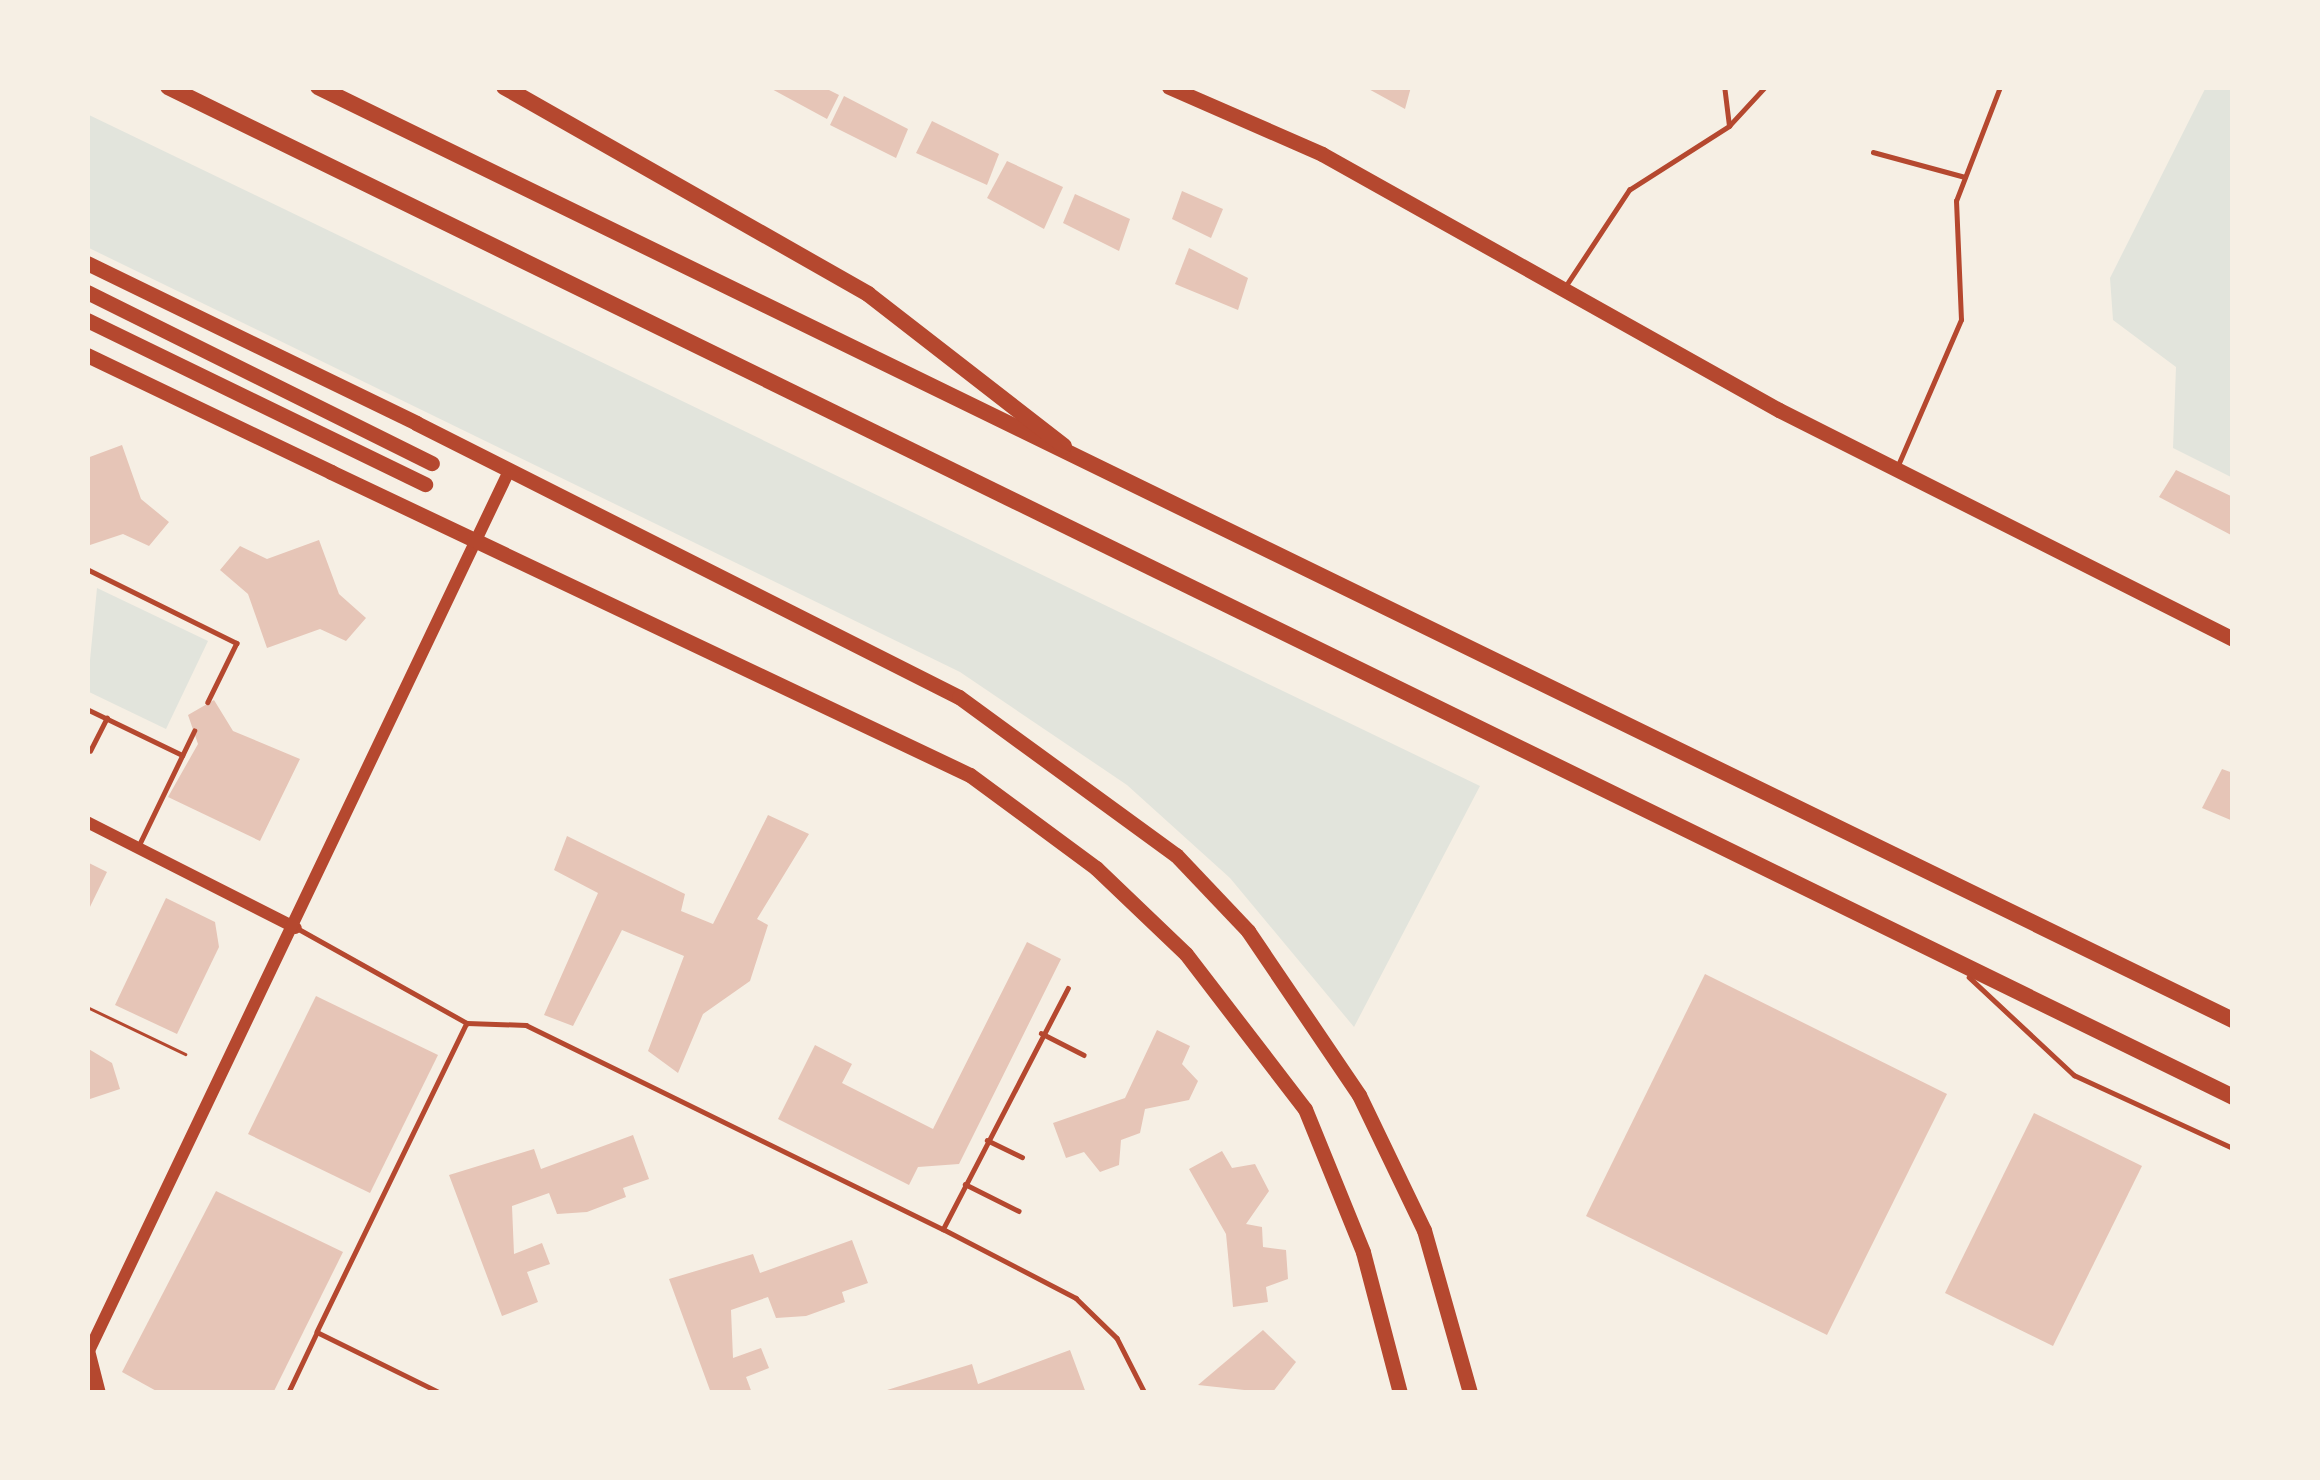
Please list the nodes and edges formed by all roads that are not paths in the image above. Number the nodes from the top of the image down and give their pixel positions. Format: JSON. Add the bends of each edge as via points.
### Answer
{"nodes":[{"id":1,"x":168,"y":87,"type":"edge"},
{"id":2,"x":318,"y":87,"type":"edge"},
{"id":3,"x":504,"y":87,"type":"edge"},
{"id":4,"x":1169,"y":87,"type":"edge"},
{"id":5,"x":1724,"y":87,"type":"edge"},
{"id":6,"x":1765,"y":87,"type":"edge"},
{"id":7,"x":2000,"y":87,"type":"edge"},
{"id":8,"x":1729,"y":126,"type":"junction"},
{"id":9,"x":1873,"y":152,"type":"dead end"},
{"id":10,"x":1965,"y":177,"type":"junction"},
{"id":11,"x":87,"y":263,"type":"edge"},
{"id":12,"x":1564,"y":289,"type":"junction"},
{"id":13,"x":87,"y":292,"type":"edge"},
{"id":14,"x":87,"y":320,"type":"edge"},
{"id":15,"x":87,"y":356,"type":"edge"},
{"id":16,"x":432,"y":463,"type":"dead end"},
{"id":17,"x":1897,"y":468,"type":"junction"},
{"id":18,"x":1093,"y":469,"type":"junction"},
{"id":19,"x":509,"y":471,"type":"junction"},
{"id":20,"x":424,"y":484,"type":"dead end"},
{"id":21,"x":474,"y":544,"type":"junction"},
{"id":22,"x":87,"y":569,"type":"edge"},
{"id":23,"x":2233,"y":639,"type":"edge"},
{"id":24,"x":208,"y":702,"type":"dead end"},
{"id":25,"x":87,"y":710,"type":"edge"},
{"id":26,"x":106,"y":718,"type":"junction"},
{"id":27,"x":194,"y":731,"type":"dead end"},
{"id":28,"x":91,"y":752,"type":"dead end"},
{"id":29,"x":182,"y":755,"type":"junction"},
{"id":30,"x":87,"y":822,"type":"edge"},
{"id":31,"x":138,"y":847,"type":"junction"},
{"id":32,"x":296,"y":928,"type":"junction"},
{"id":33,"x":1947,"y":956,"type":"junction"},
{"id":34,"x":1068,"y":988,"type":"dead end"},
{"id":35,"x":2233,"y":1020,"type":"edge"},
{"id":36,"x":467,"y":1023,"type":"junction"},
{"id":37,"x":1041,"y":1033,"type":"junction"},
{"id":38,"x":1084,"y":1054,"type":"dead end"},
{"id":39,"x":2233,"y":1097,"type":"edge"},
{"id":40,"x":987,"y":1140,"type":"junction"},
{"id":41,"x":2233,"y":1148,"type":"edge"},
{"id":42,"x":1022,"y":1157,"type":"dead end"},
{"id":43,"x":965,"y":1184,"type":"junction"},
{"id":44,"x":1019,"y":1210,"type":"dead end"},
{"id":45,"x":943,"y":1229,"type":"junction"},
{"id":46,"x":317,"y":1332,"type":"junction"},
{"id":47,"x":88,"y":1352,"type":"edge"},
{"id":48,"x":98,"y":1393,"type":"edge"},
{"id":49,"x":287,"y":1393,"type":"edge"},
{"id":50,"x":441,"y":1393,"type":"edge"},
{"id":51,"x":1145,"y":1393,"type":"edge"},
{"id":52,"x":1400,"y":1393,"type":"edge"},
{"id":53,"x":1469,"y":1393,"type":"edge"}],
"edges":[{"from":1,"to":33,"type":"highway"},
{"from":2,"to":18,"type":"highway"},
{"from":3,"to":18,"type":"highway","via":[[868,294]]},
{"from":4,"to":12,"type":"main road","via":[[1322,154]]},
{"from":5,"to":8,"type":"lane"},
{"from":6,"to":8,"type":"lane"},
{"from":7,"to":10,"type":"lane"},
{"from":8,"to":12,"type":"lane","via":[[1629,190]]},
{"from":9,"to":10,"type":"lane"},
{"from":10,"to":17,"type":"lane","via":[[1960,320]]},
{"from":11,"to":19,"type":"main road"},
{"from":12,"to":17,"type":"main road"},
{"from":13,"to":16,"type":"main road"},
{"from":14,"to":20,"type":"main road"},
{"from":15,"to":21,"type":"main road"},
{"from":17,"to":23,"type":"main road"},
{"from":18,"to":35,"type":"highway"},
{"from":19,"to":21,"type":"street"},
{"from":19,"to":53,"type":"main road","via":[[959,698],[1176,855],[1248,931],[1359,1095],[1424,1230]]},
{"from":21,"to":32,"type":"street"},
{"from":21,"to":52,"type":"main road","via":[[970,775],[1096,868],[1201,971],[1305,1109],[1363,1252]]},
{"from":22,"to":24,"type":"lane","via":[[237,643]]},
{"from":25,"to":26,"type":"lane"},
{"from":26,"to":28,"type":"lane"},
{"from":26,"to":29,"type":"lane"},
{"from":27,"to":29,"type":"lane"},
{"from":29,"to":31,"type":"lane"},
{"from":30,"to":31,"type":"street"},
{"from":31,"to":32,"type":"street"},
{"from":32,"to":36,"type":"lane"},
{"from":32,"to":47,"type":"street"},
{"from":33,"to":39,"type":"highway"},
{"from":33,"to":41,"type":"lane","via":[[2074,1075]]},
{"from":34,"to":37,"type":"lane"},
{"from":36,"to":45,"type":"lane","via":[[526,1025]]},
{"from":36,"to":46,"type":"lane"},
{"from":37,"to":38,"type":"lane"},
{"from":37,"to":40,"type":"lane"},
{"from":40,"to":42,"type":"lane"},
{"from":40,"to":43,"type":"lane"},
{"from":43,"to":44,"type":"lane"},
{"from":43,"to":45,"type":"lane"},
{"from":45,"to":51,"type":"lane","via":[[1076,1298],[1117,1338]]},
{"from":46,"to":49,"type":"lane"},
{"from":46,"to":50,"type":"lane"},
{"from":47,"to":48,"type":"main road"}]}
